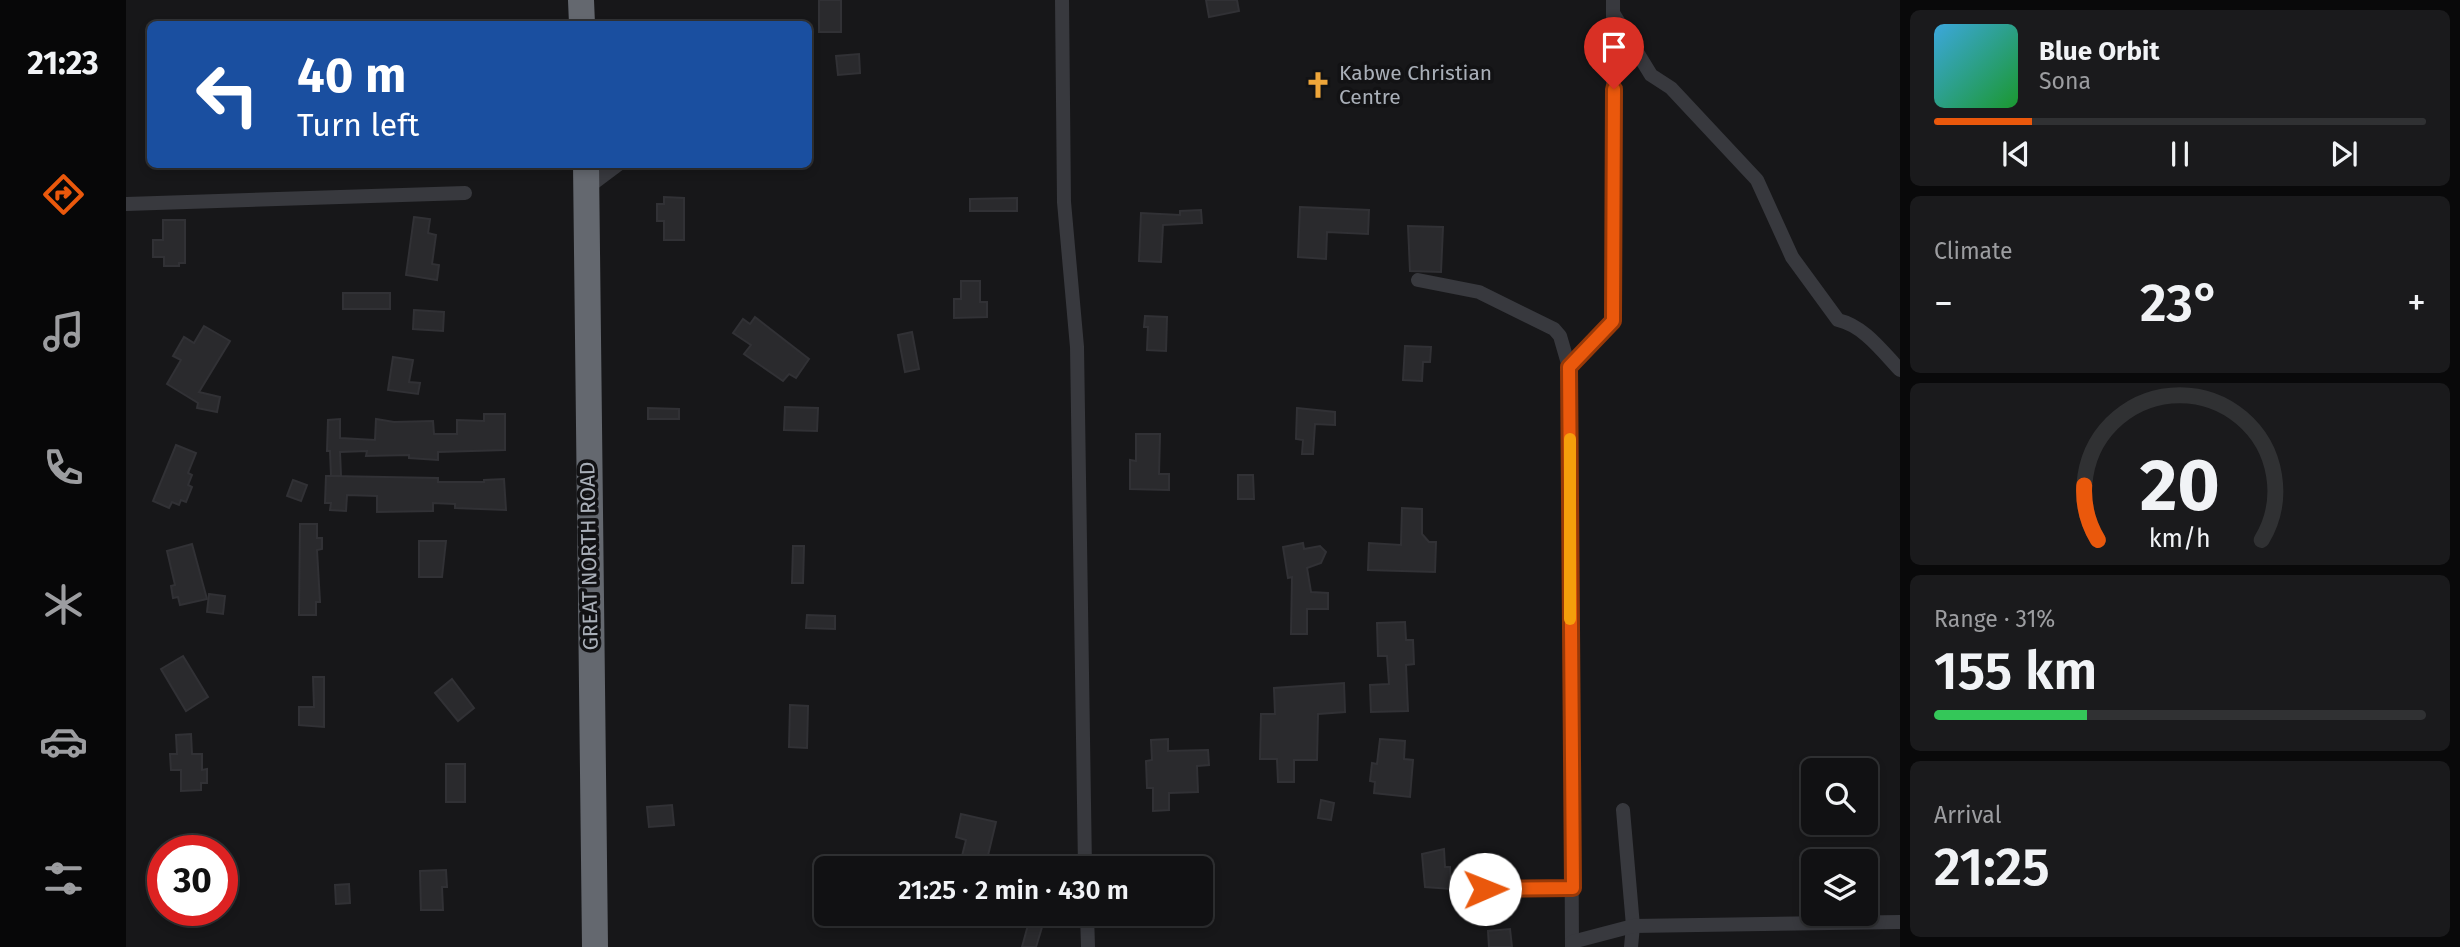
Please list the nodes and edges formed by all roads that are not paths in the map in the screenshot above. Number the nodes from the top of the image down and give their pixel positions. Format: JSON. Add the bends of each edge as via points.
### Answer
{"nodes":[{"id":1,"x":582,"y":0,"type":"edge"},
{"id":2,"x":1062,"y":0,"type":"edge"},
{"id":3,"x":1613,"y":7,"type":"edge"},
{"id":4,"x":582,"y":21,"type":"edge"},
{"id":5,"x":608,"y":168,"type":"edge"},
{"id":6,"x":587,"y":176,"type":"edge"},
{"id":7,"x":465,"y":193,"type":"dead end"},
{"id":8,"x":126,"y":204,"type":"edge"},
{"id":9,"x":1418,"y":280,"type":"dead end"},
{"id":10,"x":1569,"y":367,"type":"junction"},
{"id":11,"x":1900,"y":370,"type":"edge"},
{"id":12,"x":1623,"y":810,"type":"dead end"},
{"id":13,"x":1085,"y":856,"type":"edge"},
{"id":14,"x":1573,"y":888,"type":"junction"},
{"id":15,"x":1485,"y":889,"type":"dead end"},
{"id":16,"x":1900,"y":922,"type":"edge"},
{"id":17,"x":1087,"y":926,"type":"edge"},
{"id":18,"x":1633,"y":926,"type":"junction"},
{"id":19,"x":1572,"y":945,"type":"edge"},
{"id":20,"x":595,"y":947,"type":"edge"},
{"id":21,"x":1088,"y":947,"type":"edge"},
{"id":22,"x":1631,"y":947,"type":"edge"}],
"edges":[{"from":1,"to":4,"type":"highway"},
{"from":2,"to":13,"type":"street","via":[[1064,202],[1077,347]]},
{"from":3,"to":10,"type":"street","via":[[1613,321]]},
{"from":3,"to":11,"type":"street","via":[[1651,75],[1671,88],[1757,180],[1791,257],[1838,320],[1869,337]]},
{"from":5,"to":6,"type":"street"},
{"from":6,"to":20,"type":"highway","name":"GREAT NORTH ROAD"},
{"from":7,"to":8,"type":"street"},
{"from":9,"to":10,"type":"street","via":[[1479,292],[1554,329]]},
{"from":10,"to":14,"type":"street"},
{"from":12,"to":18,"type":"street"},
{"from":14,"to":15,"type":"street"},
{"from":14,"to":19,"type":"street"},
{"from":16,"to":18,"type":"street"},
{"from":17,"to":21,"type":"street"},
{"from":18,"to":19,"type":"street"},
{"from":18,"to":22,"type":"street"}]}
